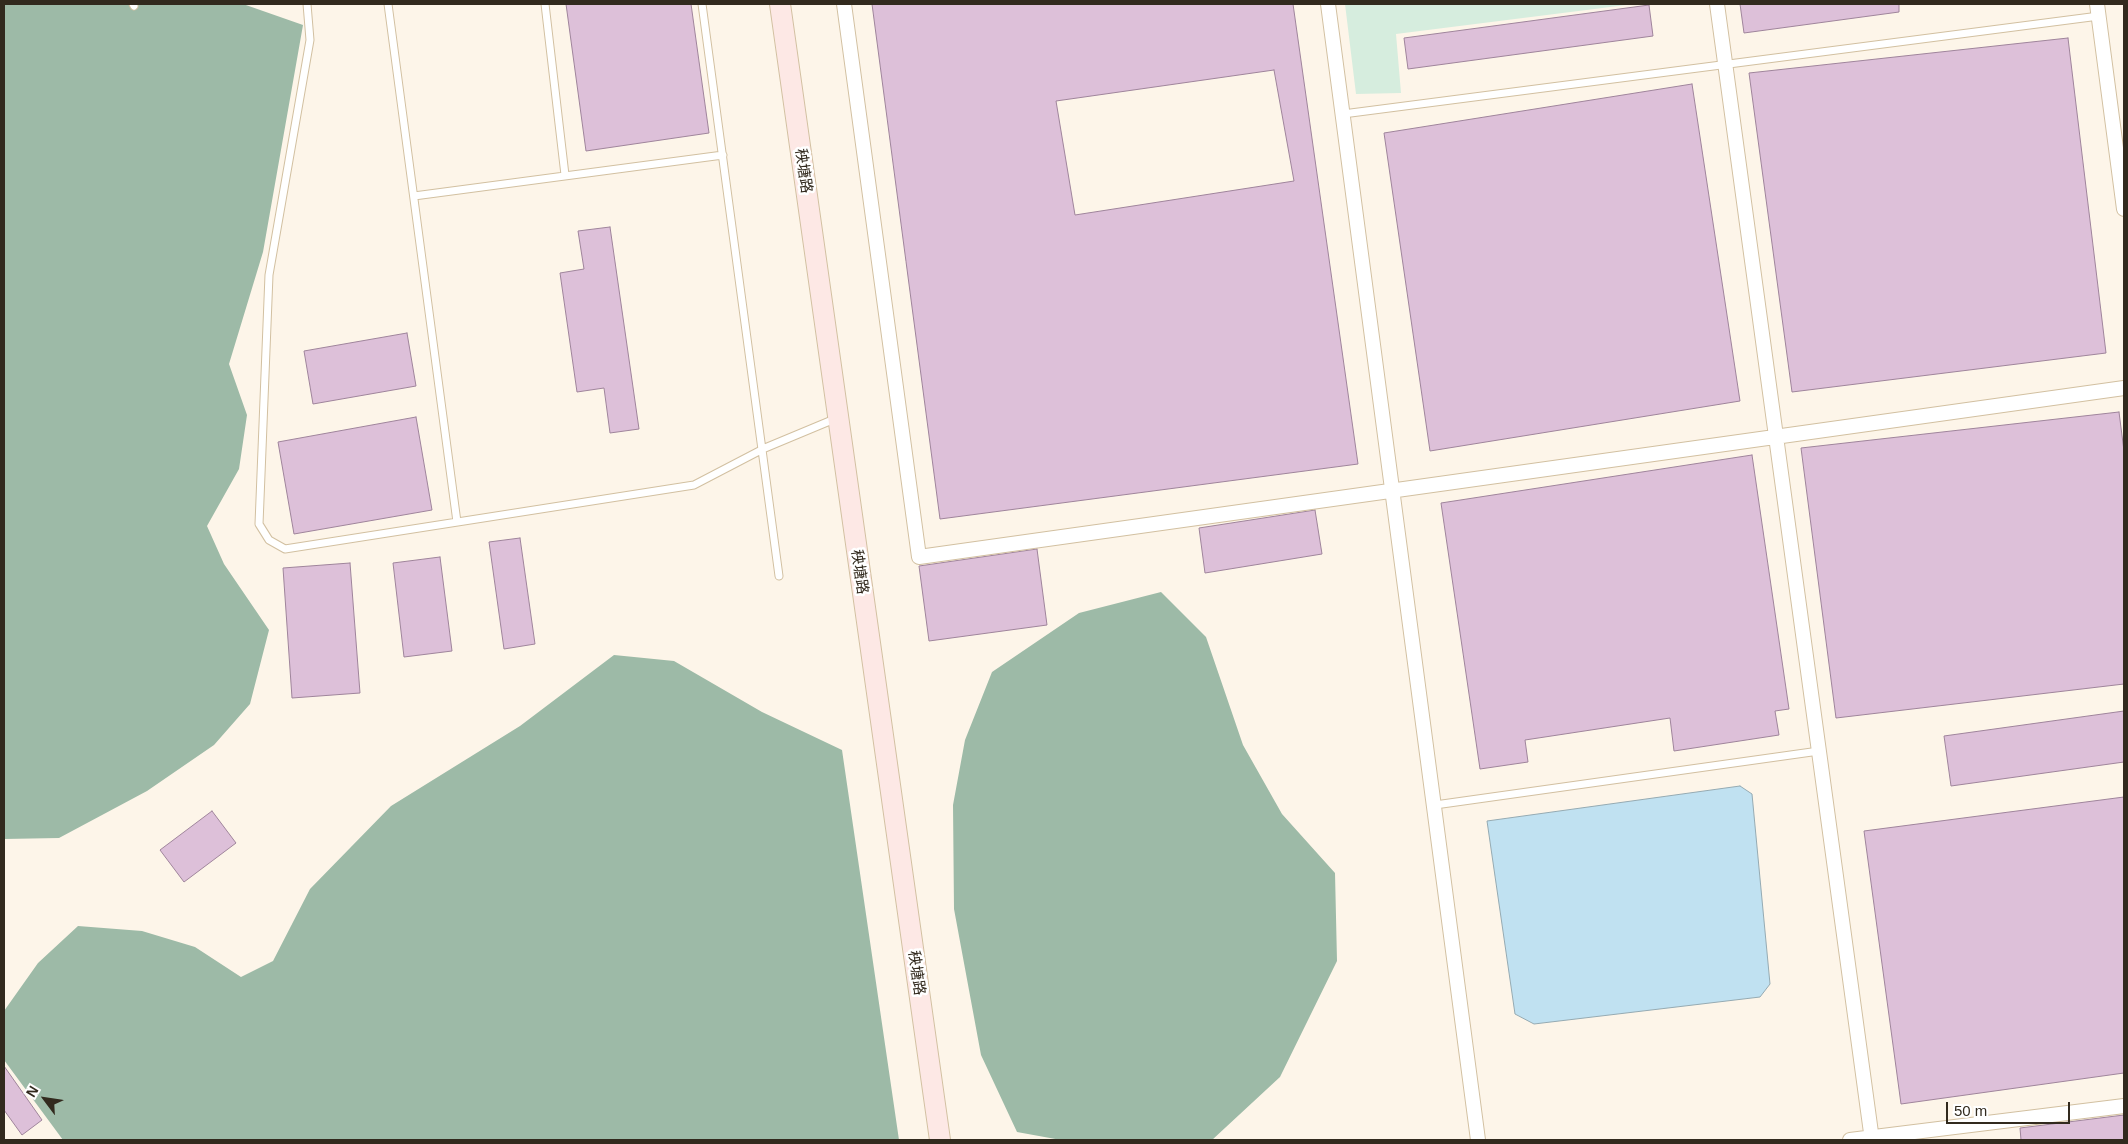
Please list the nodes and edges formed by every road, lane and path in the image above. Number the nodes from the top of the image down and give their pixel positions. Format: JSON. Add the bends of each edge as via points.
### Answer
{"nodes":[{"id":1,"x":307,"y":4,"type":"edge"},
{"id":2,"x":388,"y":4,"type":"edge"},
{"id":3,"x":545,"y":4,"type":"edge"},
{"id":4,"x":702,"y":4,"type":"edge"},
{"id":5,"x":780,"y":4,"type":"edge"},
{"id":6,"x":844,"y":4,"type":"edge"},
{"id":7,"x":1328,"y":4,"type":"edge"},
{"id":8,"x":1717,"y":4,"type":"edge"},
{"id":9,"x":2098,"y":10,"type":"edge"},
{"id":10,"x":1725,"y":64,"type":"junction"},
{"id":11,"x":1343,"y":114,"type":"junction"},
{"id":12,"x":723,"y":155,"type":"junction"},
{"id":13,"x":565,"y":174,"type":"junction"},
{"id":14,"x":414,"y":196,"type":"junction"},
{"id":15,"x":2124,"y":208,"type":"edge"},
{"id":16,"x":2124,"y":388,"type":"edge"},
{"id":17,"x":838,"y":417,"type":"junction"},
{"id":18,"x":1776,"y":437,"type":"junction"},
{"id":19,"x":762,"y":450,"type":"junction"},
{"id":20,"x":1394,"y":491,"type":"junction"},
{"id":21,"x":457,"y":522,"type":"junction"},
{"id":22,"x":779,"y":576,"type":"dead end"},
{"id":23,"x":1818,"y":750,"type":"junction"},
{"id":24,"x":1435,"y":805,"type":"junction"},
{"id":25,"x":2124,"y":1106,"type":"edge"},
{"id":26,"x":1871,"y":1139,"type":"edge"},
{"id":27,"x":940,"y":1140,"type":"edge"},
{"id":28,"x":1478,"y":1140,"type":"edge"},
{"id":29,"x":1850,"y":1140,"type":"edge"}],
"edges":[{"from":1,"to":21,"type":"lane","via":[[310,40],[269,275],[259,524],[269,540],[285,549]]},
{"from":2,"to":14,"type":"lane"},
{"from":3,"to":13,"type":"lane"},
{"from":4,"to":12,"type":"lane"},
{"from":5,"to":17,"type":"main road","name":"秧塘路"},
{"from":6,"to":20,"type":"street","via":[[919,557]]},
{"from":7,"to":11,"type":"street"},
{"from":8,"to":10,"type":"street"},
{"from":9,"to":10,"type":"lane"},
{"from":9,"to":15,"type":"street"},
{"from":10,"to":11,"type":"lane"},
{"from":10,"to":18,"type":"street"},
{"from":11,"to":20,"type":"street"},
{"from":12,"to":13,"type":"lane"},
{"from":12,"to":19,"type":"lane"},
{"from":13,"to":14,"type":"lane"},
{"from":14,"to":21,"type":"lane"},
{"from":16,"to":18,"type":"street"},
{"from":17,"to":19,"type":"lane"},
{"from":17,"to":27,"type":"main road","name":"秧塘路"},
{"from":18,"to":20,"type":"street"},
{"from":18,"to":23,"type":"street"},
{"from":19,"to":21,"type":"lane","via":[[694,485]]},
{"from":19,"to":22,"type":"lane"},
{"from":20,"to":24,"type":"street"},
{"from":23,"to":24,"type":"lane"},
{"from":23,"to":26,"type":"street"},
{"from":24,"to":28,"type":"street"},
{"from":25,"to":26,"type":"street"},
{"from":26,"to":29,"type":"street"}]}
